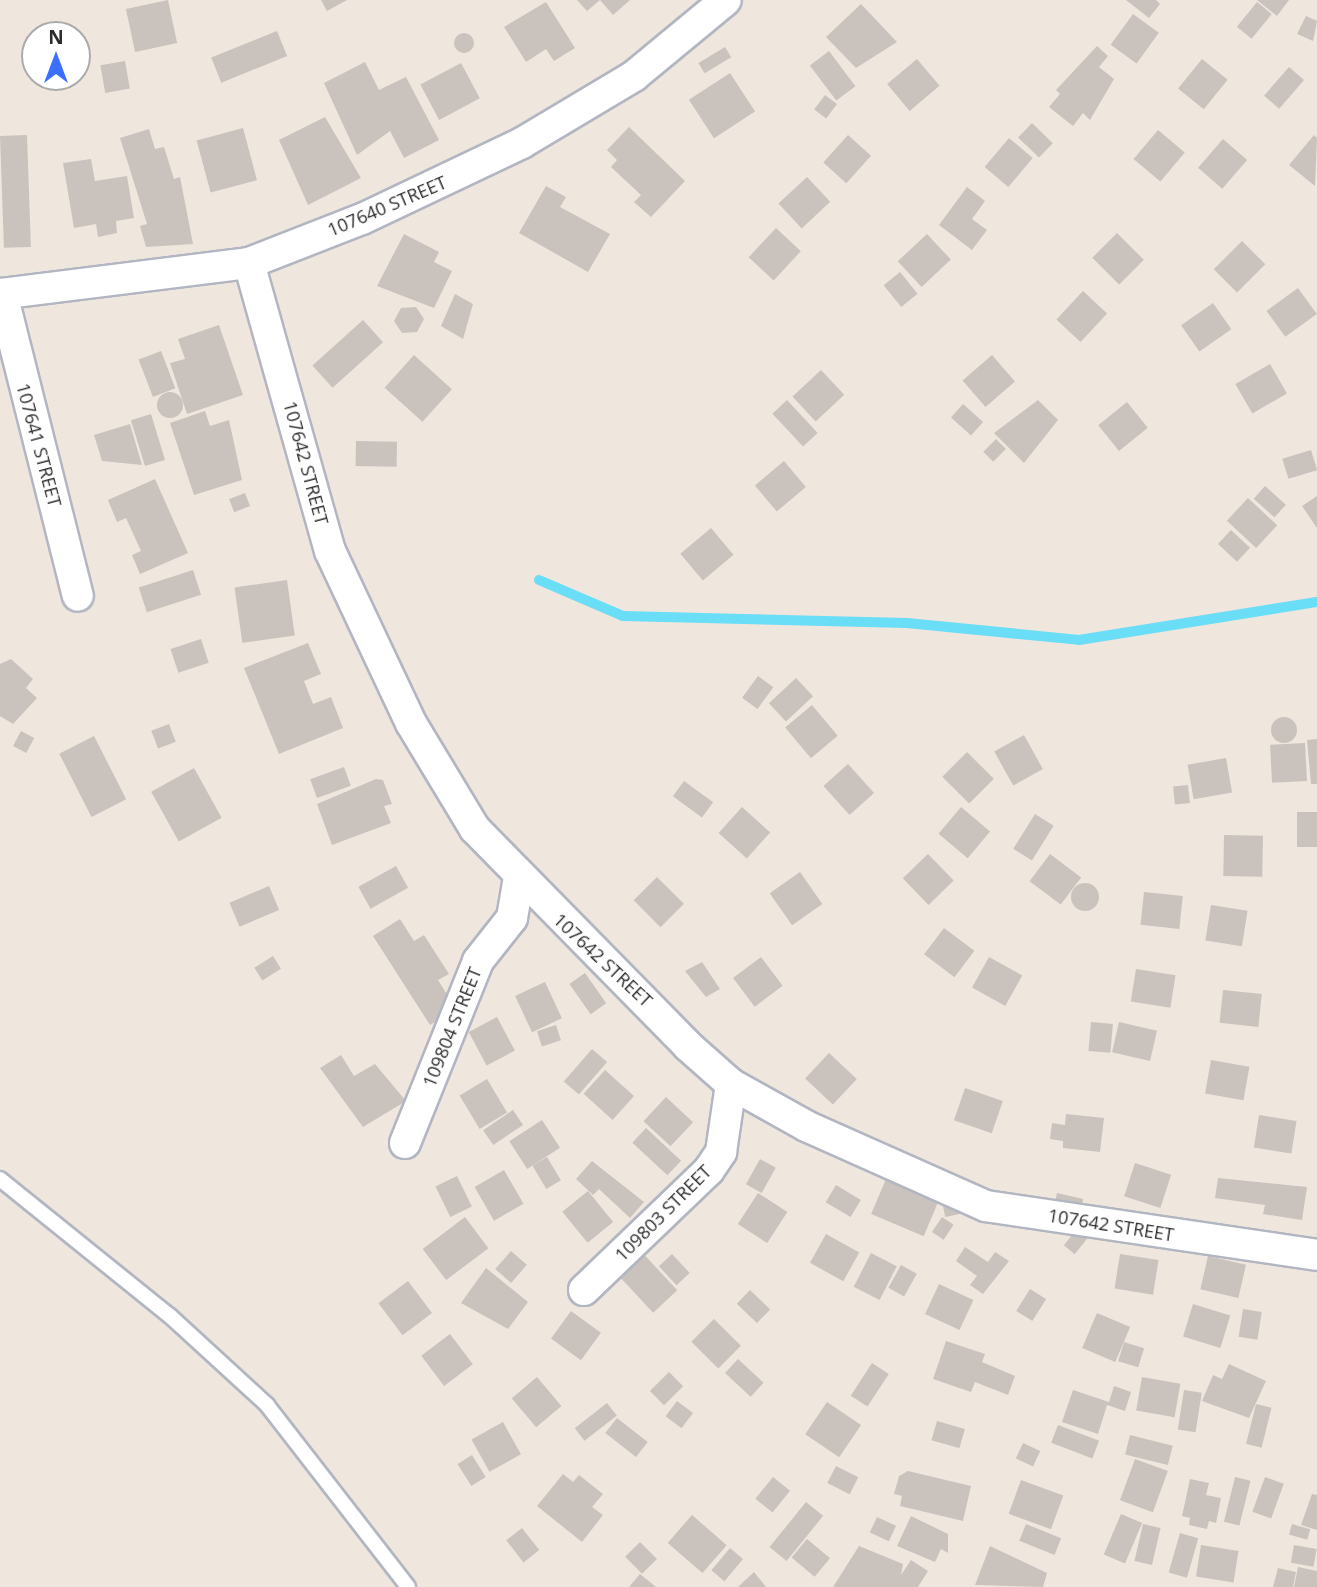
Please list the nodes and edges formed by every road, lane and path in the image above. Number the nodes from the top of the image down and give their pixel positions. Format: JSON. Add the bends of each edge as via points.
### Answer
{"nodes":[{"id":1,"x":726,"y":0,"type":"edge"},
{"id":2,"x":249,"y":263,"type":"junction"},
{"id":3,"x":1,"y":294,"type":"edge"},
{"id":4,"x":78,"y":596,"type":"dead end"},
{"id":5,"x":519,"y":877,"type":"junction"},
{"id":6,"x":731,"y":1084,"type":"junction"},
{"id":7,"x":405,"y":1143,"type":"dead end"},
{"id":8,"x":0,"y":1179,"type":"edge"},
{"id":9,"x":1317,"y":1255,"type":"edge"},
{"id":10,"x":584,"y":1290,"type":"dead end"},
{"id":11,"x":408,"y":1587,"type":"edge"}],
"edges":[{"from":1,"to":2,"type":"street","name":"107640 STREET","via":[[634,76],[522,144],[362,219]]},
{"from":2,"to":3,"type":"street","name":"107640 STREET"},
{"from":2,"to":5,"type":"street","name":"107642 STREET","via":[[330,551],[411,723],[475,830]]},
{"from":3,"to":4,"type":"street","name":"107641 STREET"},
{"from":5,"to":6,"type":"street","name":"107642 STREET"},
{"from":5,"to":7,"type":"street","name":"109804 STREET","via":[[512,918],[478,961]]},
{"from":6,"to":9,"type":"street","name":"107642 STREET","via":[[876,1160],[986,1206]]},
{"from":6,"to":10,"type":"street","name":"109803 STREET","via":[[721,1152],[709,1170]]},
{"from":8,"to":11,"type":"lane","via":[[267,1405]]}]}
